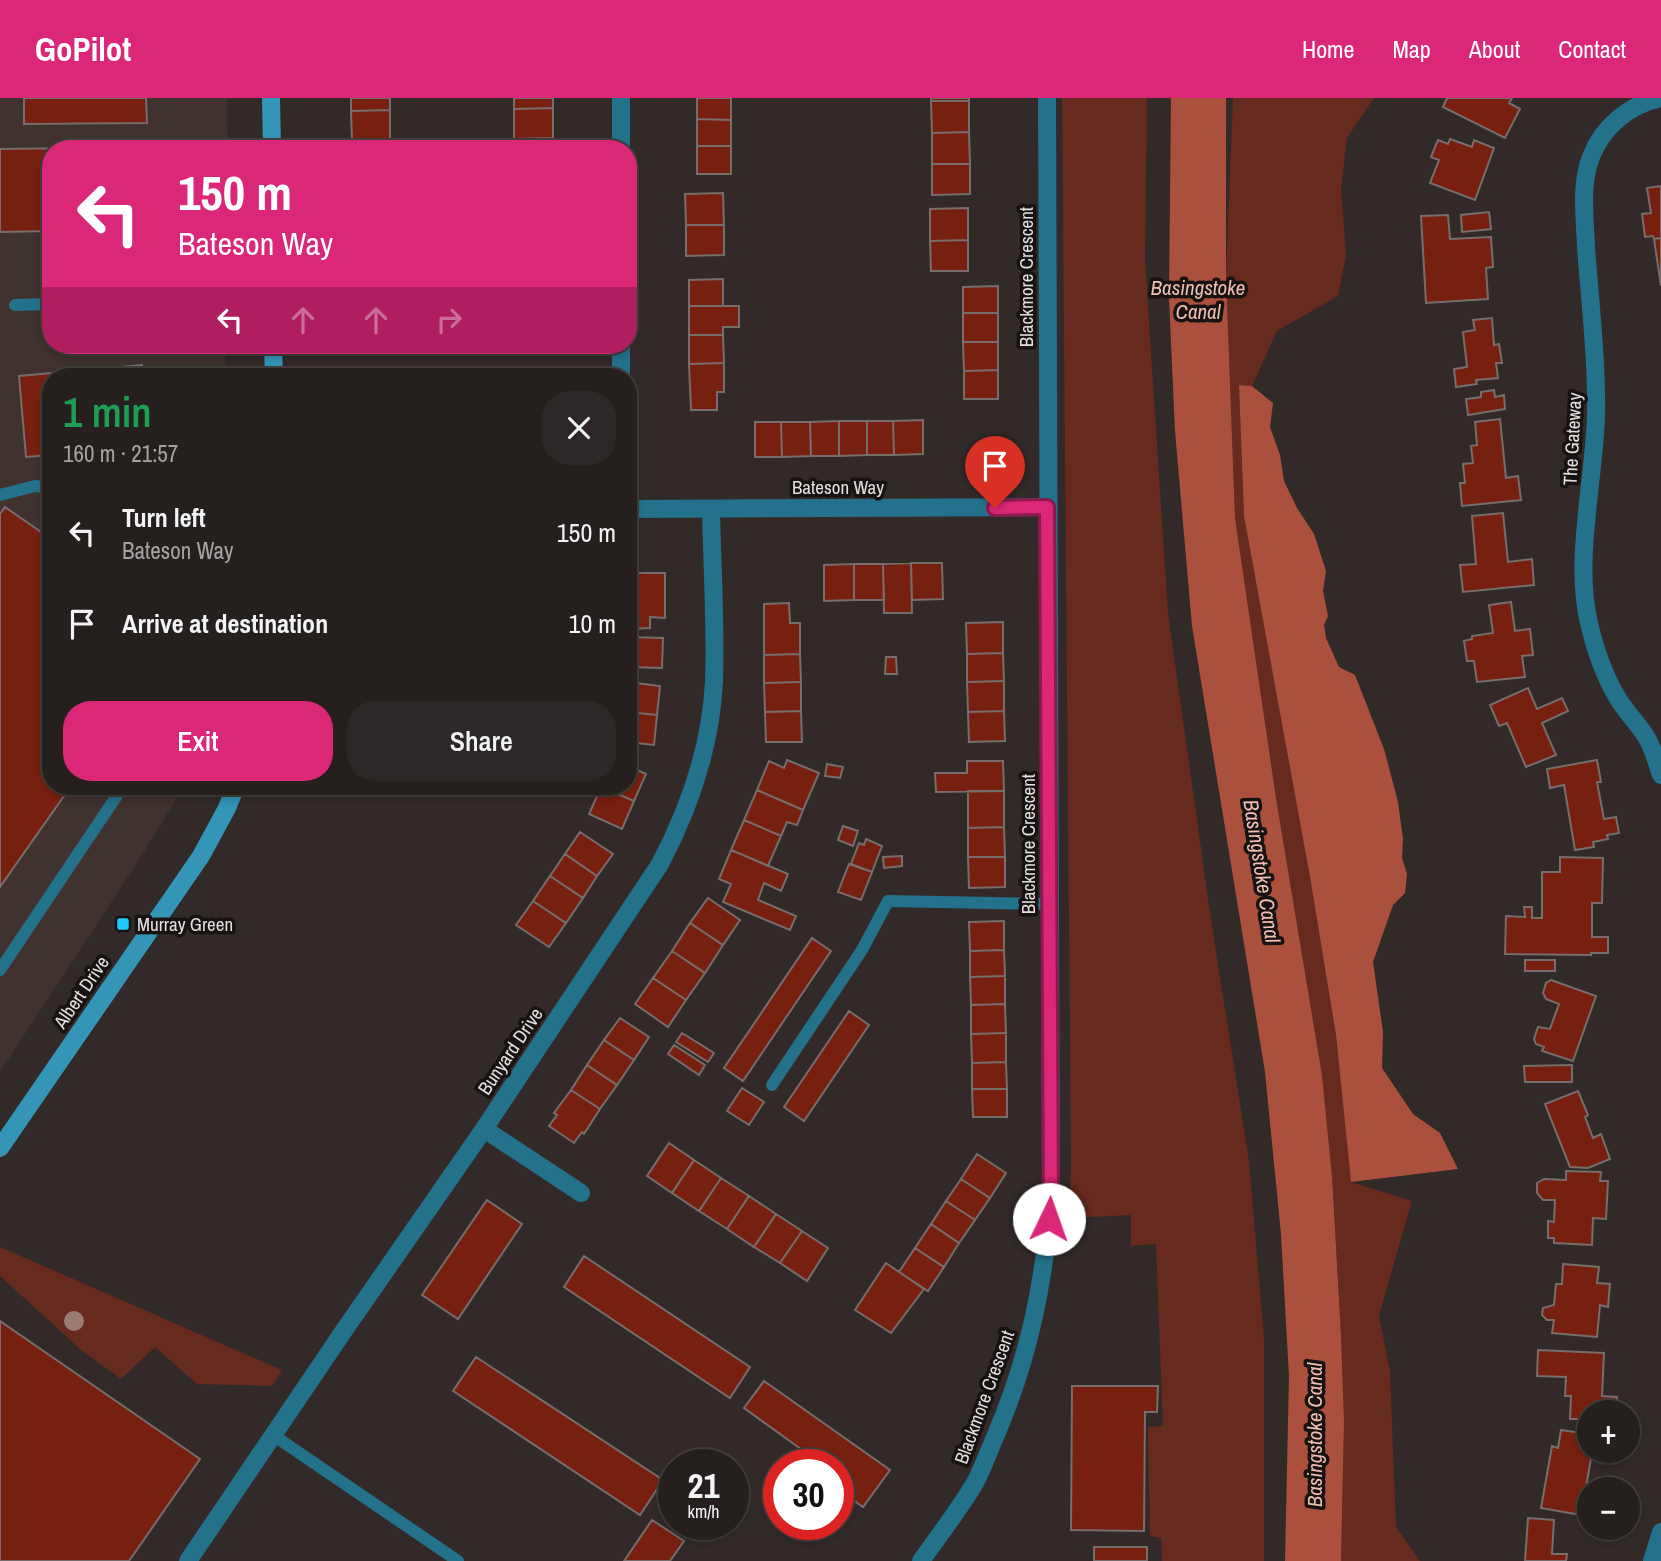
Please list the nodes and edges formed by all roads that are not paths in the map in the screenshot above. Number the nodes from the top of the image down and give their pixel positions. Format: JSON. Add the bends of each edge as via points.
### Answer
{"nodes":[{"id":1,"x":271,"y":98,"type":"edge"},
{"id":2,"x":621,"y":98,"type":"edge"},
{"id":3,"x":1046,"y":98,"type":"edge"},
{"id":4,"x":1661,"y":98,"type":"edge"},
{"id":5,"x":272,"y":140,"type":"edge"},
{"id":6,"x":621,"y":140,"type":"edge"},
{"id":7,"x":42,"y":304,"type":"edge"},
{"id":8,"x":15,"y":305,"type":"dead end"},
{"id":9,"x":42,"y":487,"type":"edge"},
{"id":10,"x":0,"y":495,"type":"edge"},
{"id":11,"x":1047,"y":507,"type":"junction"},
{"id":12,"x":637,"y":509,"type":"edge"},
{"id":13,"x":711,"y":509,"type":"junction"},
{"id":14,"x":1654,"y":741,"type":"edge"},
{"id":15,"x":1661,"y":775,"type":"edge"},
{"id":16,"x":117,"y":795,"type":"edge"},
{"id":17,"x":232,"y":795,"type":"edge"},
{"id":18,"x":1049,"y":904,"type":"junction"},
{"id":19,"x":0,"y":970,"type":"edge"},
{"id":20,"x":772,"y":1085,"type":"dead end"},
{"id":21,"x":484,"y":1129,"type":"junction"},
{"id":22,"x":0,"y":1148,"type":"edge"},
{"id":23,"x":581,"y":1193,"type":"dead end"},
{"id":24,"x":272,"y":1436,"type":"junction"},
{"id":25,"x":1661,"y":1532,"type":"edge"},
{"id":26,"x":188,"y":1561,"type":"edge"},
{"id":27,"x":458,"y":1561,"type":"edge"},
{"id":28,"x":921,"y":1561,"type":"edge"},
{"id":29,"x":1652,"y":1561,"type":"edge"}],
"edges":[{"from":1,"to":5,"type":"street"},
{"from":2,"to":6,"type":"street"},
{"from":3,"to":11,"type":"street","name":"Blackmore Crescent"},
{"from":4,"to":14,"type":"street","name":"The Gateway","via":[[1636,105],[1605,132],[1587,170],[1585,220],[1596,377],[1586,524],[1588,621],[1617,697]]},
{"from":7,"to":8,"type":"lane"},
{"from":9,"to":10,"type":"lane"},
{"from":11,"to":13,"type":"street","name":"Bateson Way"},
{"from":11,"to":18,"type":"street","name":"Blackmore Crescent"},
{"from":12,"to":13,"type":"street","name":"Bateson Way"},
{"from":13,"to":21,"type":"street","name":"Bunyard Drive","via":[[714,681],[705,742],[687,810],[660,864]]},
{"from":14,"to":15,"type":"street","name":"The Gateway"},
{"from":16,"to":19,"type":"lane"},
{"from":17,"to":22,"type":"street","name":"Albert Drive","via":[[201,856]]},
{"from":18,"to":20,"type":"lane","via":[[888,901],[862,950]]},
{"from":18,"to":28,"type":"street","name":"Blackmore Crescent","via":[[1051,1192],[1039,1300],[1024,1360],[976,1480]]},
{"from":21,"to":23,"type":"street"},
{"from":21,"to":24,"type":"street","name":"Bunyard Drive"},
{"from":24,"to":26,"type":"street","name":"Bunyard Drive"},
{"from":24,"to":27,"type":"lane"},
{"from":25,"to":29,"type":"street"}]}
